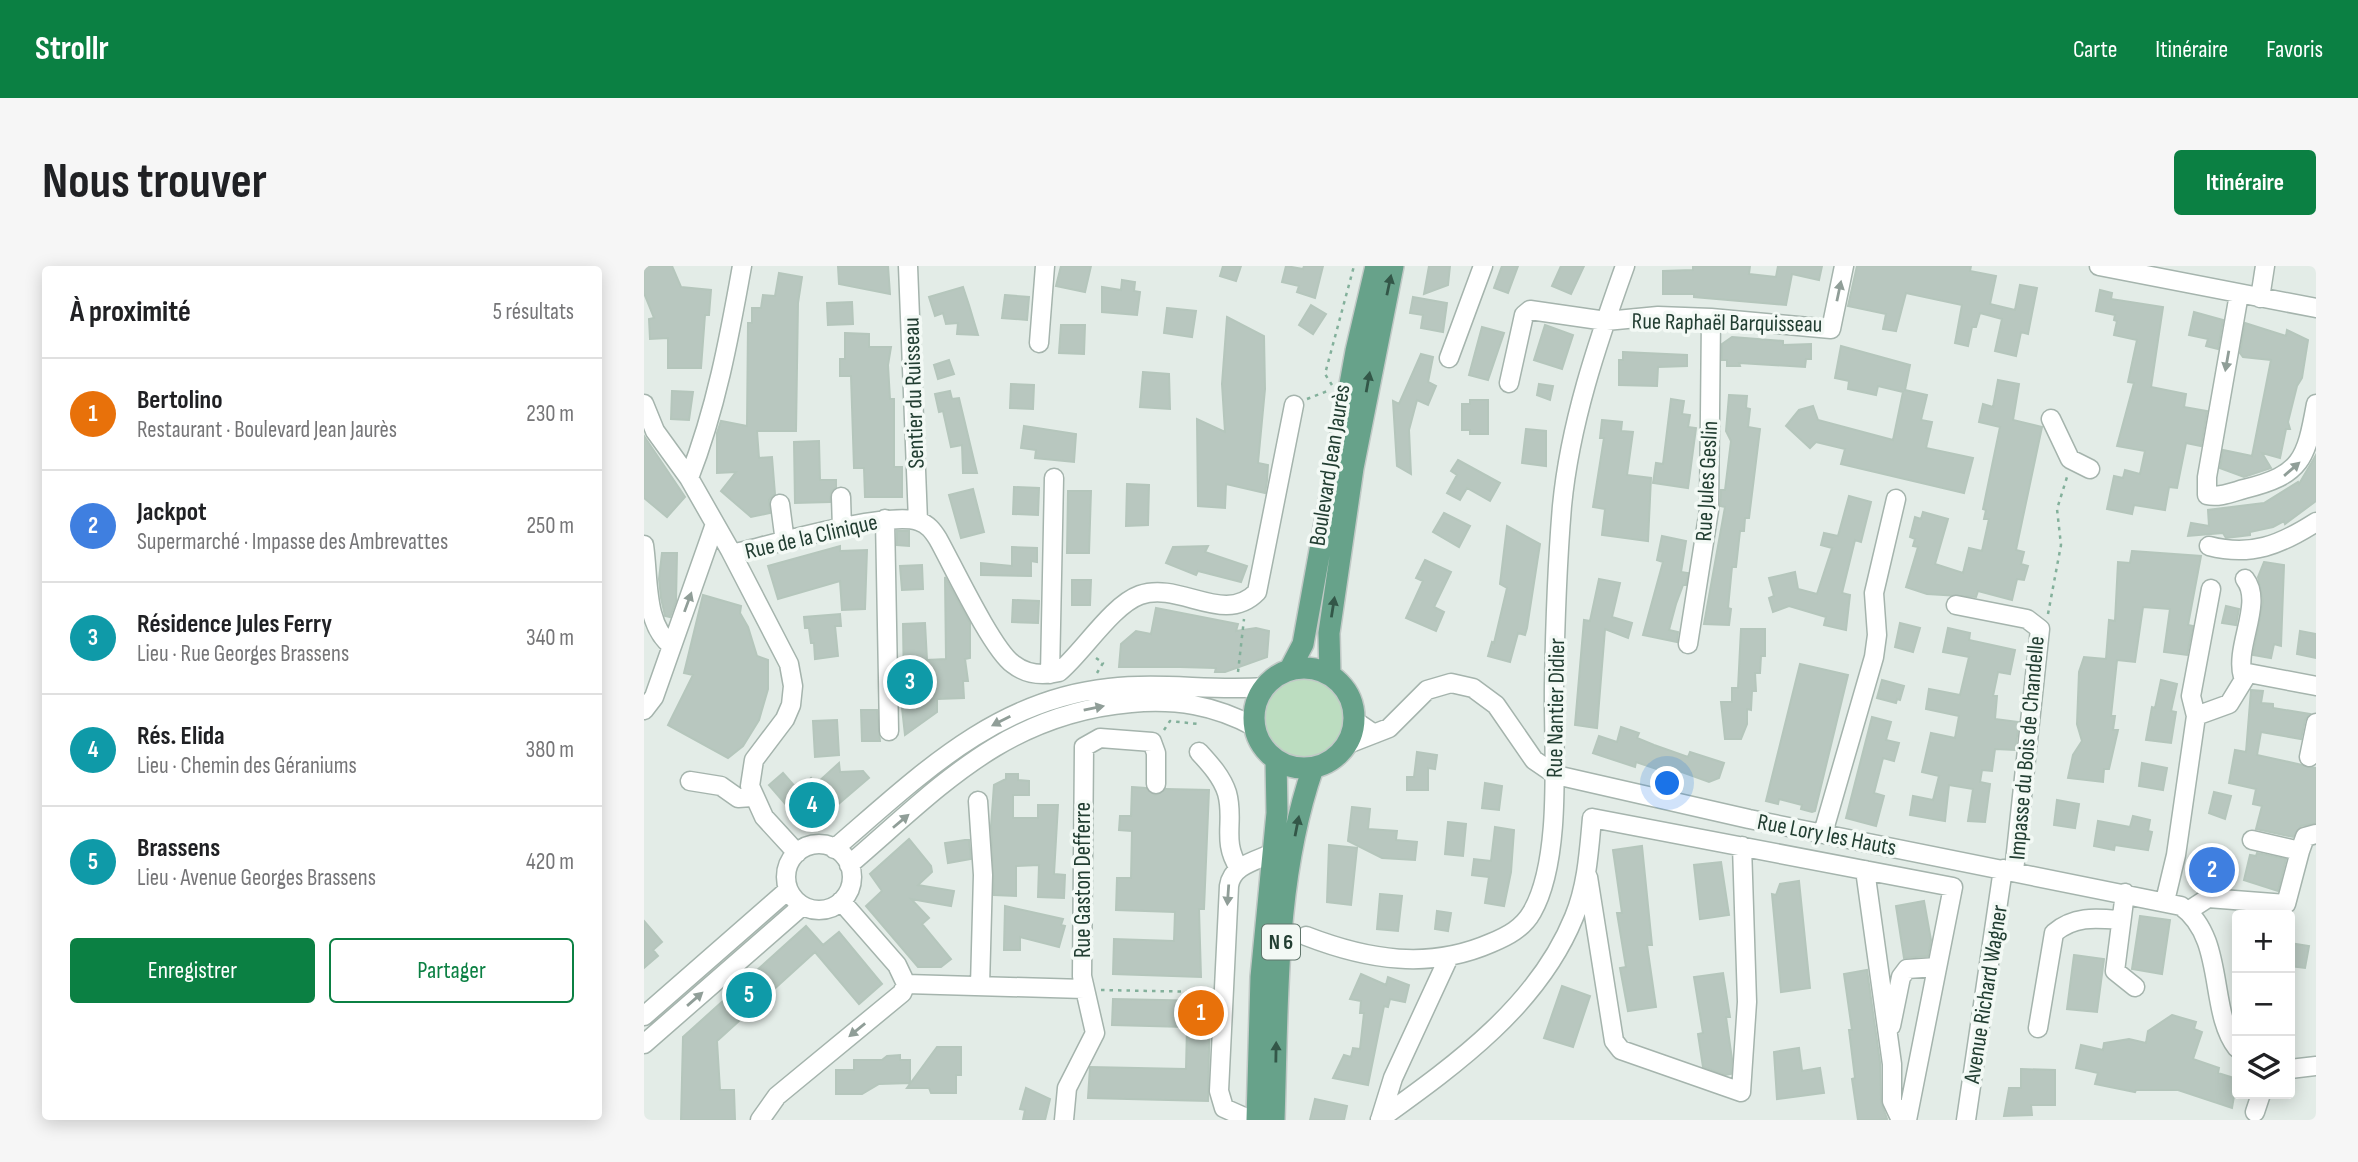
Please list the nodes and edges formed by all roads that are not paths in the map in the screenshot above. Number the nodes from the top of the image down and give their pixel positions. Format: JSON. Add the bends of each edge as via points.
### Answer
{"nodes":[{"id":1,"x":742,"y":266,"type":"edge"},
{"id":2,"x":908,"y":266,"type":"edge"},
{"id":3,"x":1045,"y":266,"type":"edge"},
{"id":4,"x":1376,"y":266,"type":"edge"},
{"id":5,"x":1393,"y":266,"type":"edge"},
{"id":6,"x":1483,"y":266,"type":"edge"},
{"id":7,"x":1625,"y":266,"type":"edge"},
{"id":8,"x":1844,"y":266,"type":"edge"},
{"id":9,"x":2099,"y":266,"type":"edge"},
{"id":10,"x":2265,"y":266,"type":"edge"},
{"id":11,"x":2124,"y":268,"type":"edge"},
{"id":12,"x":2239,"y":294,"type":"junction"},
{"id":13,"x":2260,"y":298,"type":"junction"},
{"id":14,"x":2316,"y":308,"type":"edge"},
{"id":15,"x":1711,"y":318,"type":"junction"},
{"id":16,"x":1606,"y":321,"type":"junction"},
{"id":17,"x":1039,"y":343,"type":"dead end"},
{"id":18,"x":1365,"y":351,"type":"junction"},
{"id":19,"x":1449,"y":358,"type":"dead end"},
{"id":20,"x":1510,"y":383,"type":"dead end"},
{"id":21,"x":644,"y":404,"type":"edge"},
{"id":22,"x":2316,"y":404,"type":"edge"},
{"id":23,"x":1294,"y":405,"type":"road end"},
{"id":24,"x":2051,"y":419,"type":"dead end"},
{"id":25,"x":2090,"y":469,"type":"dead end"},
{"id":26,"x":689,"y":478,"type":"junction"},
{"id":27,"x":1054,"y":478,"type":"dead end"},
{"id":28,"x":841,"y":497,"type":"dead end"},
{"id":29,"x":1896,"y":499,"type":"dead end"},
{"id":30,"x":780,"y":504,"type":"dead end"},
{"id":31,"x":886,"y":519,"type":"junction"},
{"id":32,"x":918,"y":521,"type":"junction"},
{"id":33,"x":2316,"y":522,"type":"edge"},
{"id":34,"x":715,"y":524,"type":"junction"},
{"id":35,"x":842,"y":529,"type":"junction"},
{"id":36,"x":785,"y":542,"type":"junction"},
{"id":37,"x":644,"y":545,"type":"edge"},
{"id":38,"x":2209,"y":546,"type":"dead end"},
{"id":39,"x":732,"y":554,"type":"junction"},
{"id":40,"x":2245,"y":579,"type":"dead end"},
{"id":41,"x":2211,"y":589,"type":"dead end"},
{"id":42,"x":1956,"y":605,"type":"dead end"},
{"id":43,"x":1688,"y":644,"type":"dead end"},
{"id":44,"x":672,"y":646,"type":"junction"},
{"id":45,"x":1290,"y":669,"type":"junction"},
{"id":46,"x":1049,"y":674,"type":"junction"},
{"id":47,"x":1330,"y":675,"type":"junction"},
{"id":48,"x":2243,"y":677,"type":"junction"},
{"id":49,"x":2316,"y":686,"type":"edge"},
{"id":50,"x":1264,"y":687,"type":"junction"},
{"id":51,"x":644,"y":710,"type":"edge"},
{"id":52,"x":2196,"y":716,"type":"junction"},
{"id":53,"x":1355,"y":721,"type":"junction"},
{"id":54,"x":2316,"y":723,"type":"edge"},
{"id":55,"x":1255,"y":727,"type":"junction"},
{"id":56,"x":888,"y":732,"type":"dead end"},
{"id":57,"x":1374,"y":734,"type":"junction"},
{"id":58,"x":1348,"y":744,"type":"junction"},
{"id":59,"x":1199,"y":752,"type":"dead end"},
{"id":60,"x":2309,"y":757,"type":"dead end"},
{"id":61,"x":1276,"y":760,"type":"junction"},
{"id":62,"x":1313,"y":768,"type":"junction"},
{"id":63,"x":1556,"y":775,"type":"junction"},
{"id":64,"x":690,"y":781,"type":"dead end"},
{"id":65,"x":1156,"y":784,"type":"dead end"},
{"id":66,"x":752,"y":797,"type":"junction"},
{"id":67,"x":978,"y":801,"type":"dead end"},
{"id":68,"x":2316,"y":834,"type":"edge"},
{"id":69,"x":1831,"y":835,"type":"junction"},
{"id":70,"x":2252,"y":840,"type":"dead end"},
{"id":71,"x":1742,"y":846,"type":"junction"},
{"id":72,"x":834,"y":849,"type":"junction"},
{"id":73,"x":2300,"y":850,"type":"junction"},
{"id":74,"x":797,"y":853,"type":"junction"},
{"id":75,"x":1273,"y":853,"type":"junction"},
{"id":76,"x":1833,"y":864,"type":"junction"},
{"id":77,"x":849,"y":865,"type":"junction"},
{"id":78,"x":1239,"y":868,"type":"junction"},
{"id":79,"x":1587,"y":870,"type":"junction"},
{"id":80,"x":1865,"y":870,"type":"junction"},
{"id":81,"x":2009,"y":870,"type":"junction"},
{"id":82,"x":788,"y":890,"type":"junction"},
{"id":83,"x":2125,"y":893,"type":"junction"},
{"id":84,"x":841,"y":901,"type":"junction"},
{"id":85,"x":2165,"y":901,"type":"junction"},
{"id":86,"x":802,"y":906,"type":"junction"},
{"id":87,"x":2188,"y":911,"type":"junction"},
{"id":88,"x":2119,"y":920,"type":"junction"},
{"id":89,"x":1306,"y":936,"type":"dead end"},
{"id":90,"x":1448,"y":959,"type":"junction"},
{"id":91,"x":1937,"y":967,"type":"junction"},
{"id":92,"x":906,"y":984,"type":"junction"},
{"id":93,"x":980,"y":986,"type":"junction"},
{"id":94,"x":2135,"y":987,"type":"dead end"},
{"id":95,"x":1084,"y":989,"type":"junction"},
{"id":96,"x":644,"y":1016,"type":"edge"},
{"id":97,"x":2038,"y":1028,"type":"dead end"},
{"id":98,"x":2232,"y":1037,"type":"edge"},
{"id":99,"x":1888,"y":1041,"type":"junction"},
{"id":100,"x":644,"y":1044,"type":"edge"},
{"id":101,"x":2316,"y":1066,"type":"edge"},
{"id":102,"x":2295,"y":1068,"type":"edge"},
{"id":103,"x":2259,"y":1099,"type":"edge"},
{"id":104,"x":2255,"y":1112,"type":"dead end"},
{"id":105,"x":760,"y":1120,"type":"edge"},
{"id":106,"x":1065,"y":1120,"type":"edge"},
{"id":107,"x":1251,"y":1120,"type":"edge"},
{"id":108,"x":1257,"y":1120,"type":"edge"},
{"id":109,"x":1274,"y":1120,"type":"edge"},
{"id":110,"x":1380,"y":1120,"type":"edge"},
{"id":111,"x":1901,"y":1120,"type":"edge"},
{"id":112,"x":1907,"y":1120,"type":"edge"},
{"id":113,"x":1966,"y":1120,"type":"edge"}],
"edges":[{"from":1,"to":26,"type":"street","via":[[724,368]]},
{"from":2,"to":32,"type":"street","name":"Sentier du Ruisseau"},
{"from":3,"to":17,"type":"street"},
{"from":4,"to":18,"type":"main road","name":"Boulevard Jean Jaurès"},
{"from":18,"to":5,"type":"main road","name":"Boulevard Jean Jaurès","one_way":true},
{"from":6,"to":19,"type":"street"},
{"from":7,"to":16,"type":"street","name":"Rue Nantier Didier"},
{"from":15,"to":8,"type":"street","name":"Rue Raphaël Barquisseau","one_way":true,"via":[[1831,329]]},
{"from":9,"to":11,"type":"street"},
{"from":10,"to":13,"type":"street"},
{"from":11,"to":12,"type":"street"},
{"from":12,"to":13,"type":"street"},
{"from":12,"to":22,"type":"street","one_way":true,"via":[[2207,495],[2256,487],[2292,471],[2308,446]]},
{"from":13,"to":14,"type":"street"},
{"from":15,"to":16,"type":"street","name":"Rue Raphaël Barquisseau","via":[[1658,316]]},
{"from":15,"to":43,"type":"street","name":"Rue Jules Geslin","via":[[1709,510]]},
{"from":16,"to":20,"type":"street","name":"Rue Raphaël Barquisseau","via":[[1530,310],[1524,316]]},
{"from":16,"to":63,"type":"street","name":"Rue Nantier Didier","via":[[1574,430],[1562,506],[1553,687]]},
{"from":18,"to":45,"type":"main road","name":"Boulevard Jean Jaurès","via":[[1342,384],[1303,643]]},
{"from":47,"to":18,"type":"main road","name":"Boulevard Jean Jaurès","one_way":true,"via":[[1329,633]]},
{"from":21,"to":26,"type":"street","name":"Rue de la Clinique","via":[[655,430]]},
{"from":23,"to":46,"type":"street","via":[[1257,592],[1248,602],[1232,606],[1185,595],[1140,595],[1125,604],[1059,672]]},
{"from":24,"to":25,"type":"street","via":[[2070,459]]},
{"from":26,"to":34,"type":"street","name":"Rue de la Clinique"},
{"from":27,"to":46,"type":"street"},
{"from":28,"to":35,"type":"street"},
{"from":29,"to":69,"type":"street","via":[[1874,593],[1874,657]]},
{"from":30,"to":36,"type":"street"},
{"from":31,"to":32,"type":"street","name":"Rue de la Clinique"},
{"from":31,"to":35,"type":"street","name":"Rue de la Clinique"},
{"from":31,"to":56,"type":"street"},
{"from":32,"to":46,"type":"street","via":[[938,539],[1001,652],[1027,672]]},
{"from":33,"to":38,"type":"street","via":[[2253,551],[2235,553]]},
{"from":34,"to":39,"type":"street","name":"Rue de la Clinique"},
{"from":44,"to":34,"type":"street","one_way":true},
{"from":35,"to":36,"type":"street","name":"Rue de la Clinique"},
{"from":36,"to":39,"type":"street","name":"Rue de la Clinique"},
{"from":37,"to":44,"type":"street","via":[[652,622],[660,638]]},
{"from":39,"to":66,"type":"street","via":[[789,664],[793,686],[785,719],[754,760]]},
{"from":40,"to":48,"type":"street","via":[[2252,601],[2240,658]]},
{"from":41,"to":52,"type":"street","via":[[2191,696]]},
{"from":42,"to":81,"type":"street","name":"Impasse du Bois de Chandelle","via":[[2027,619],[2040,629]]},
{"from":44,"to":51,"type":"street","via":[[654,697]]},
{"from":45,"to":47,"type":"main road","via":[[1317,669]]},
{"from":45,"to":50,"type":"main road"},
{"from":47,"to":53,"type":"main road","via":[[1349,694]]},
{"from":48,"to":49,"type":"street","via":[[2253,673]]},
{"from":48,"to":52,"type":"street","via":[[2229,704]]},
{"from":50,"to":55,"type":"main road","via":[[1254,713]]},
{"from":50,"to":72,"type":"street","one_way":true,"via":[[1137,686],[1088,692],[1026,708],[957,745]]},
{"from":52,"to":85,"type":"street"},
{"from":53,"to":57,"type":"street"},
{"from":53,"to":58,"type":"main road"},
{"from":54,"to":60,"type":"street"},
{"from":55,"to":61,"type":"main road","via":[[1259,740]]},
{"from":77,"to":55,"type":"street","one_way":true,"via":[[973,759],[1051,718],[1153,701],[1213,707]]},
{"from":57,"to":58,"type":"street","name":"Rue Lory les Hauts"},
{"from":57,"to":63,"type":"street","name":"Rue Lory les Hauts","via":[[1389,728],[1427,690],[1451,683],[1474,688],[1496,705],[1534,760]]},
{"from":58,"to":62,"type":"main road"},
{"from":59,"to":78,"type":"street","via":[[1214,768],[1227,794],[1228,846]]},
{"from":61,"to":62,"type":"main road","via":[[1287,766]]},
{"from":61,"to":75,"type":"main road","number":"N 6"},
{"from":109,"to":62,"type":"main road","number":"N 6","one_way":true,"via":[[1278,970],[1287,884],[1297,822]]},
{"from":63,"to":69,"type":"street","name":"Rue Lory les Hauts"},
{"from":63,"to":90,"type":"street","name":"Rue Nantier Didier","via":[[1546,876],[1532,912],[1513,933]]},
{"from":64,"to":66,"type":"street","via":[[721,786],[738,798]]},
{"from":65,"to":95,"type":"street","name":"Rue Gaston Defferre","via":[[1152,742],[1100,738],[1084,747]]},
{"from":66,"to":74,"type":"street"},
{"from":67,"to":93,"type":"street","via":[[983,875]]},
{"from":68,"to":73,"type":"street","via":[[2305,837]]},
{"from":69,"to":76,"type":"street"},
{"from":69,"to":81,"type":"street","name":"Rue Lory les Hauts"},
{"from":70,"to":73,"type":"street"},
{"from":71,"to":76,"type":"street"},
{"from":71,"to":79,"type":"street","via":[[1592,818]]},
{"from":71,"to":79,"type":"street","via":[[1747,1002],[1741,1092],[1621,1051],[1614,1041]]},
{"from":72,"to":74,"type":"street","via":[[815,845]]},
{"from":72,"to":77,"type":"street"},
{"from":73,"to":87,"type":"street","via":[[2286,904],[2208,898]]},
{"from":74,"to":82,"type":"street","via":[[787,870]]},
{"from":75,"to":78,"type":"street"},
{"from":75,"to":108,"type":"main road","number":"N 6","via":[[1261,977]]},
{"from":76,"to":80,"type":"street"},
{"from":77,"to":84,"type":"street","via":[[851,884]]},
{"from":78,"to":107,"type":"street","one_way":true,"via":[[1228,886],[1220,1098],[1224,1108]]},
{"from":79,"to":110,"type":"street","via":[[1575,916],[1554,956],[1511,1012],[1451,1068]]},
{"from":80,"to":91,"type":"street","via":[[1953,887]]},
{"from":80,"to":99,"type":"street"},
{"from":81,"to":83,"type":"street","name":"Rue Lory les Hauts"},
{"from":81,"to":113,"type":"street","name":"Avenue Richard Wagner"},
{"from":82,"to":86,"type":"street"},
{"from":82,"to":96,"type":"street"},
{"from":83,"to":85,"type":"street","name":"Rue Lory les Hauts"},
{"from":83,"to":88,"type":"street"},
{"from":84,"to":86,"type":"street","via":[[822,910]]},
{"from":84,"to":92,"type":"street","via":[[897,965]]},
{"from":85,"to":87,"type":"street","name":"Rue Lory les Hauts"},
{"from":100,"to":86,"type":"street","one_way":true},
{"from":87,"to":98,"type":"street","via":[[2207,945]]},
{"from":88,"to":94,"type":"street","via":[[2115,971]]},
{"from":88,"to":97,"type":"street","via":[[2089,918],[2065,924],[2054,933]]},
{"from":89,"to":90,"type":"street","name":"Rue Nantier Didier","via":[[1374,957]]},
{"from":90,"to":110,"type":"street","via":[[1393,1078]]},
{"from":91,"to":99,"type":"street","via":[[1907,969],[1901,977]]},
{"from":91,"to":112,"type":"street"},
{"from":92,"to":93,"type":"street"},
{"from":92,"to":105,"type":"street","one_way":true,"via":[[902,993],[777,1096]]},
{"from":93,"to":95,"type":"street"},
{"from":95,"to":106,"type":"street","name":"Rue Gaston Defferre","via":[[1095,1033],[1067,1088]]},
{"from":99,"to":111,"type":"street","via":[[1892,1101]]},
{"from":101,"to":102,"type":"street"},
{"from":103,"to":104,"type":"street"}]}
